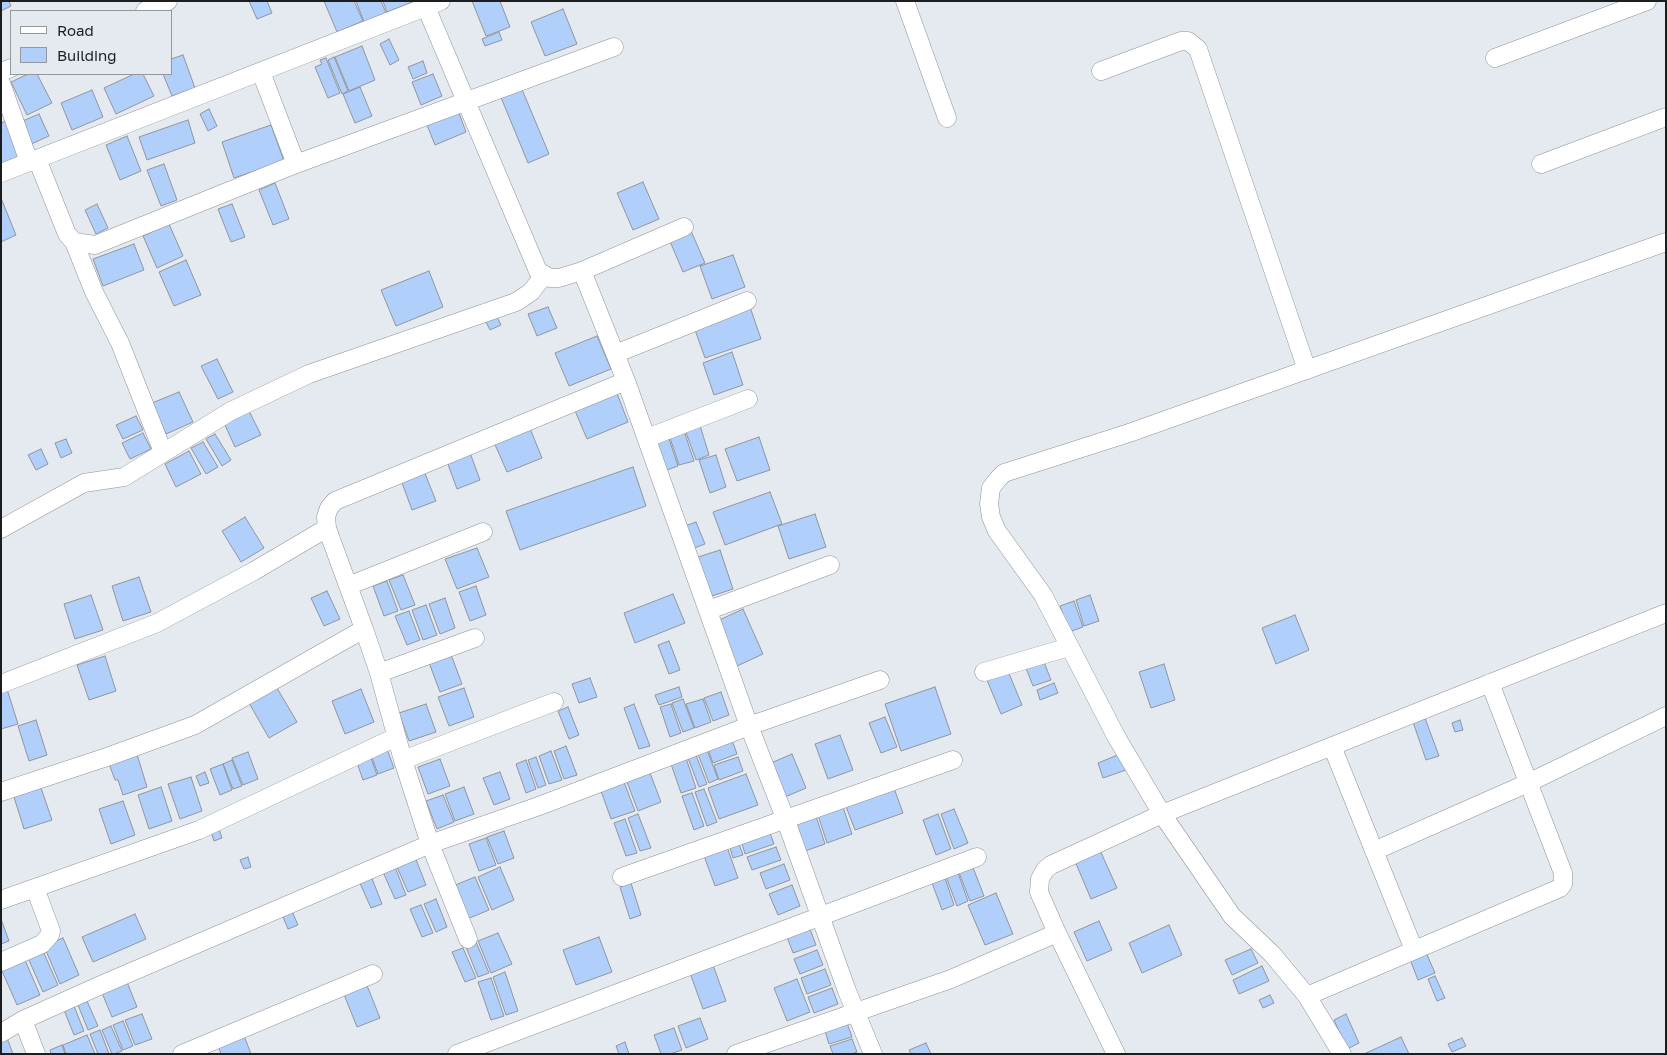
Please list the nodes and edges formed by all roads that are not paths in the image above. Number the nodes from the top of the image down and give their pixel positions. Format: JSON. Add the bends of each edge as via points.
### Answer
{"nodes":[{"id":1,"x":168,"y":1,"type":"edge"},
{"id":2,"x":905,"y":1,"type":"edge"},
{"id":3,"x":1647,"y":1,"type":"edge"},
{"id":4,"x":434,"y":4,"type":"edge"},
{"id":5,"x":147,"y":10,"type":"edge"},
{"id":6,"x":614,"y":47,"type":"dead end"},
{"id":7,"x":1495,"y":58,"type":"dead end"},
{"id":8,"x":1101,"y":71,"type":"dead end"},
{"id":9,"x":261,"y":72,"type":"junction"},
{"id":10,"x":1,"y":83,"type":"edge"},
{"id":11,"x":465,"y":101,"type":"junction"},
{"id":12,"x":1666,"y":117,"type":"edge"},
{"id":13,"x":947,"y":118,"type":"dead end"},
{"id":14,"x":33,"y":161,"type":"junction"},
{"id":15,"x":296,"y":164,"type":"junction"},
{"id":16,"x":1541,"y":164,"type":"dead end"},
{"id":17,"x":1,"y":173,"type":"edge"},
{"id":18,"x":684,"y":227,"type":"dead end"},
{"id":19,"x":74,"y":242,"type":"junction"},
{"id":20,"x":1666,"y":242,"type":"edge"},
{"id":21,"x":582,"y":270,"type":"junction"},
{"id":22,"x":544,"y":275,"type":"junction"},
{"id":23,"x":747,"y":301,"type":"dead end"},
{"id":24,"x":616,"y":354,"type":"junction"},
{"id":25,"x":1307,"y":370,"type":"junction"},
{"id":26,"x":626,"y":381,"type":"junction"},
{"id":27,"x":748,"y":399,"type":"dead end"},
{"id":28,"x":647,"y":438,"type":"junction"},
{"id":29,"x":163,"y":452,"type":"junction"},
{"id":30,"x":327,"y":528,"type":"junction"},
{"id":31,"x":1,"y":530,"type":"edge"},
{"id":32,"x":483,"y":532,"type":"dead end"},
{"id":33,"x":830,"y":565,"type":"dead end"},
{"id":34,"x":348,"y":586,"type":"junction"},
{"id":35,"x":709,"y":610,"type":"junction"},
{"id":36,"x":1666,"y":613,"type":"edge"},
{"id":37,"x":364,"y":629,"type":"junction"},
{"id":38,"x":476,"y":638,"type":"dead end"},
{"id":39,"x":1069,"y":647,"type":"junction"},
{"id":40,"x":984,"y":672,"type":"dead end"},
{"id":41,"x":379,"y":673,"type":"junction"},
{"id":42,"x":880,"y":680,"type":"dead end"},
{"id":43,"x":1490,"y":683,"type":"junction"},
{"id":44,"x":1,"y":684,"type":"edge"},
{"id":45,"x":554,"y":702,"type":"dead end"},
{"id":46,"x":1666,"y":716,"type":"edge"},
{"id":47,"x":749,"y":726,"type":"junction"},
{"id":48,"x":396,"y":737,"type":"junction"},
{"id":49,"x":1332,"y":746,"type":"junction"},
{"id":50,"x":403,"y":760,"type":"junction"},
{"id":51,"x":953,"y":760,"type":"dead end"},
{"id":52,"x":1528,"y":783,"type":"junction"},
{"id":53,"x":1,"y":792,"type":"edge"},
{"id":54,"x":1162,"y":814,"type":"junction"},
{"id":55,"x":786,"y":818,"type":"junction"},
{"id":56,"x":430,"y":844,"type":"junction"},
{"id":57,"x":1374,"y":851,"type":"junction"},
{"id":58,"x":977,"y":858,"type":"dead end"},
{"id":59,"x":622,"y":877,"type":"dead end"},
{"id":60,"x":35,"y":888,"type":"junction"},
{"id":61,"x":1,"y":900,"type":"edge"},
{"id":62,"x":820,"y":918,"type":"junction"},
{"id":63,"x":1057,"y":933,"type":"junction"},
{"id":64,"x":468,"y":939,"type":"dead end"},
{"id":65,"x":1414,"y":950,"type":"junction"},
{"id":66,"x":1,"y":962,"type":"edge"},
{"id":67,"x":372,"y":974,"type":"dead end"},
{"id":68,"x":1306,"y":996,"type":"junction"},
{"id":69,"x":857,"y":1013,"type":"junction"},
{"id":70,"x":23,"y":1020,"type":"junction"},
{"id":71,"x":1,"y":1033,"type":"edge"},
{"id":72,"x":36,"y":1054,"type":"edge"},
{"id":73,"x":182,"y":1054,"type":"edge"},
{"id":74,"x":457,"y":1054,"type":"edge"},
{"id":75,"x":736,"y":1054,"type":"edge"},
{"id":76,"x":873,"y":1054,"type":"edge"},
{"id":77,"x":1116,"y":1054,"type":"edge"},
{"id":78,"x":1342,"y":1054,"type":"edge"}],
"edges":[{"from":1,"to":5,"type":"street"},
{"from":2,"to":13,"type":"street"},
{"from":3,"to":7,"type":"street"},
{"from":4,"to":9,"type":"street"},
{"from":4,"to":11,"type":"street"},
{"from":6,"to":11,"type":"street"},
{"from":8,"to":25,"type":"street","via":[[1181,40],[1198,49]]},
{"from":9,"to":14,"type":"street"},
{"from":9,"to":15,"type":"street"},
{"from":10,"to":14,"type":"street"},
{"from":11,"to":15,"type":"street"},
{"from":11,"to":22,"type":"street","via":[[533,263]]},
{"from":12,"to":16,"type":"street"},
{"from":14,"to":17,"type":"street"},
{"from":14,"to":19,"type":"street","via":[[66,234]]},
{"from":15,"to":19,"type":"street","via":[[94,245]]},
{"from":18,"to":21,"type":"street"},
{"from":19,"to":29,"type":"street","via":[[94,292],[120,343]]},
{"from":20,"to":25,"type":"street"},
{"from":21,"to":22,"type":"street","via":[[558,278]]},
{"from":21,"to":24,"type":"street"},
{"from":22,"to":29,"type":"street","via":[[530,292],[516,302],[309,374],[231,411]]},
{"from":23,"to":24,"type":"street"},
{"from":24,"to":26,"type":"street"},
{"from":25,"to":39,"type":"street","via":[[1004,473],[998,479],[992,488],[989,504],[991,517],[997,531],[1043,595]]},
{"from":26,"to":28,"type":"street"},
{"from":26,"to":30,"type":"street","via":[[335,501],[326,517]]},
{"from":27,"to":28,"type":"street"},
{"from":28,"to":35,"type":"street"},
{"from":29,"to":31,"type":"street","via":[[124,477],[75,487]]},
{"from":30,"to":34,"type":"street"},
{"from":30,"to":44,"type":"street","via":[[157,624]]},
{"from":32,"to":34,"type":"street"},
{"from":33,"to":35,"type":"street"},
{"from":34,"to":37,"type":"street"},
{"from":35,"to":47,"type":"street"},
{"from":36,"to":43,"type":"street"},
{"from":37,"to":41,"type":"street"},
{"from":37,"to":53,"type":"street","via":[[195,725]]},
{"from":38,"to":41,"type":"street"},
{"from":39,"to":40,"type":"street"},
{"from":39,"to":54,"type":"street"},
{"from":41,"to":48,"type":"street"},
{"from":42,"to":47,"type":"street"},
{"from":43,"to":49,"type":"street"},
{"from":43,"to":52,"type":"street"},
{"from":45,"to":50,"type":"street"},
{"from":46,"to":52,"type":"street"},
{"from":47,"to":55,"type":"street"},
{"from":47,"to":56,"type":"street"},
{"from":48,"to":50,"type":"street"},
{"from":48,"to":60,"type":"street","via":[[199,830]]},
{"from":49,"to":54,"type":"street"},
{"from":49,"to":57,"type":"street"},
{"from":50,"to":56,"type":"street"},
{"from":51,"to":55,"type":"street"},
{"from":52,"to":57,"type":"street"},
{"from":52,"to":65,"type":"street","via":[[1563,873],[1563,884]]},
{"from":54,"to":63,"type":"street","via":[[1052,865],[1042,874],[1039,892]]},
{"from":54,"to":68,"type":"street","via":[[1232,916],[1272,954]]},
{"from":55,"to":59,"type":"street"},
{"from":55,"to":62,"type":"street"},
{"from":56,"to":64,"type":"street"},
{"from":56,"to":70,"type":"street"},
{"from":57,"to":65,"type":"street"},
{"from":58,"to":62,"type":"street"},
{"from":60,"to":61,"type":"street"},
{"from":60,"to":66,"type":"street","via":[[50,935],[42,944]]},
{"from":62,"to":69,"type":"street"},
{"from":62,"to":74,"type":"street"},
{"from":63,"to":69,"type":"street","via":[[950,979]]},
{"from":63,"to":77,"type":"street"},
{"from":65,"to":68,"type":"street"},
{"from":67,"to":73,"type":"street"},
{"from":68,"to":78,"type":"street"},
{"from":69,"to":75,"type":"street"},
{"from":69,"to":76,"type":"street"},
{"from":70,"to":71,"type":"street"},
{"from":70,"to":72,"type":"street"}]}
